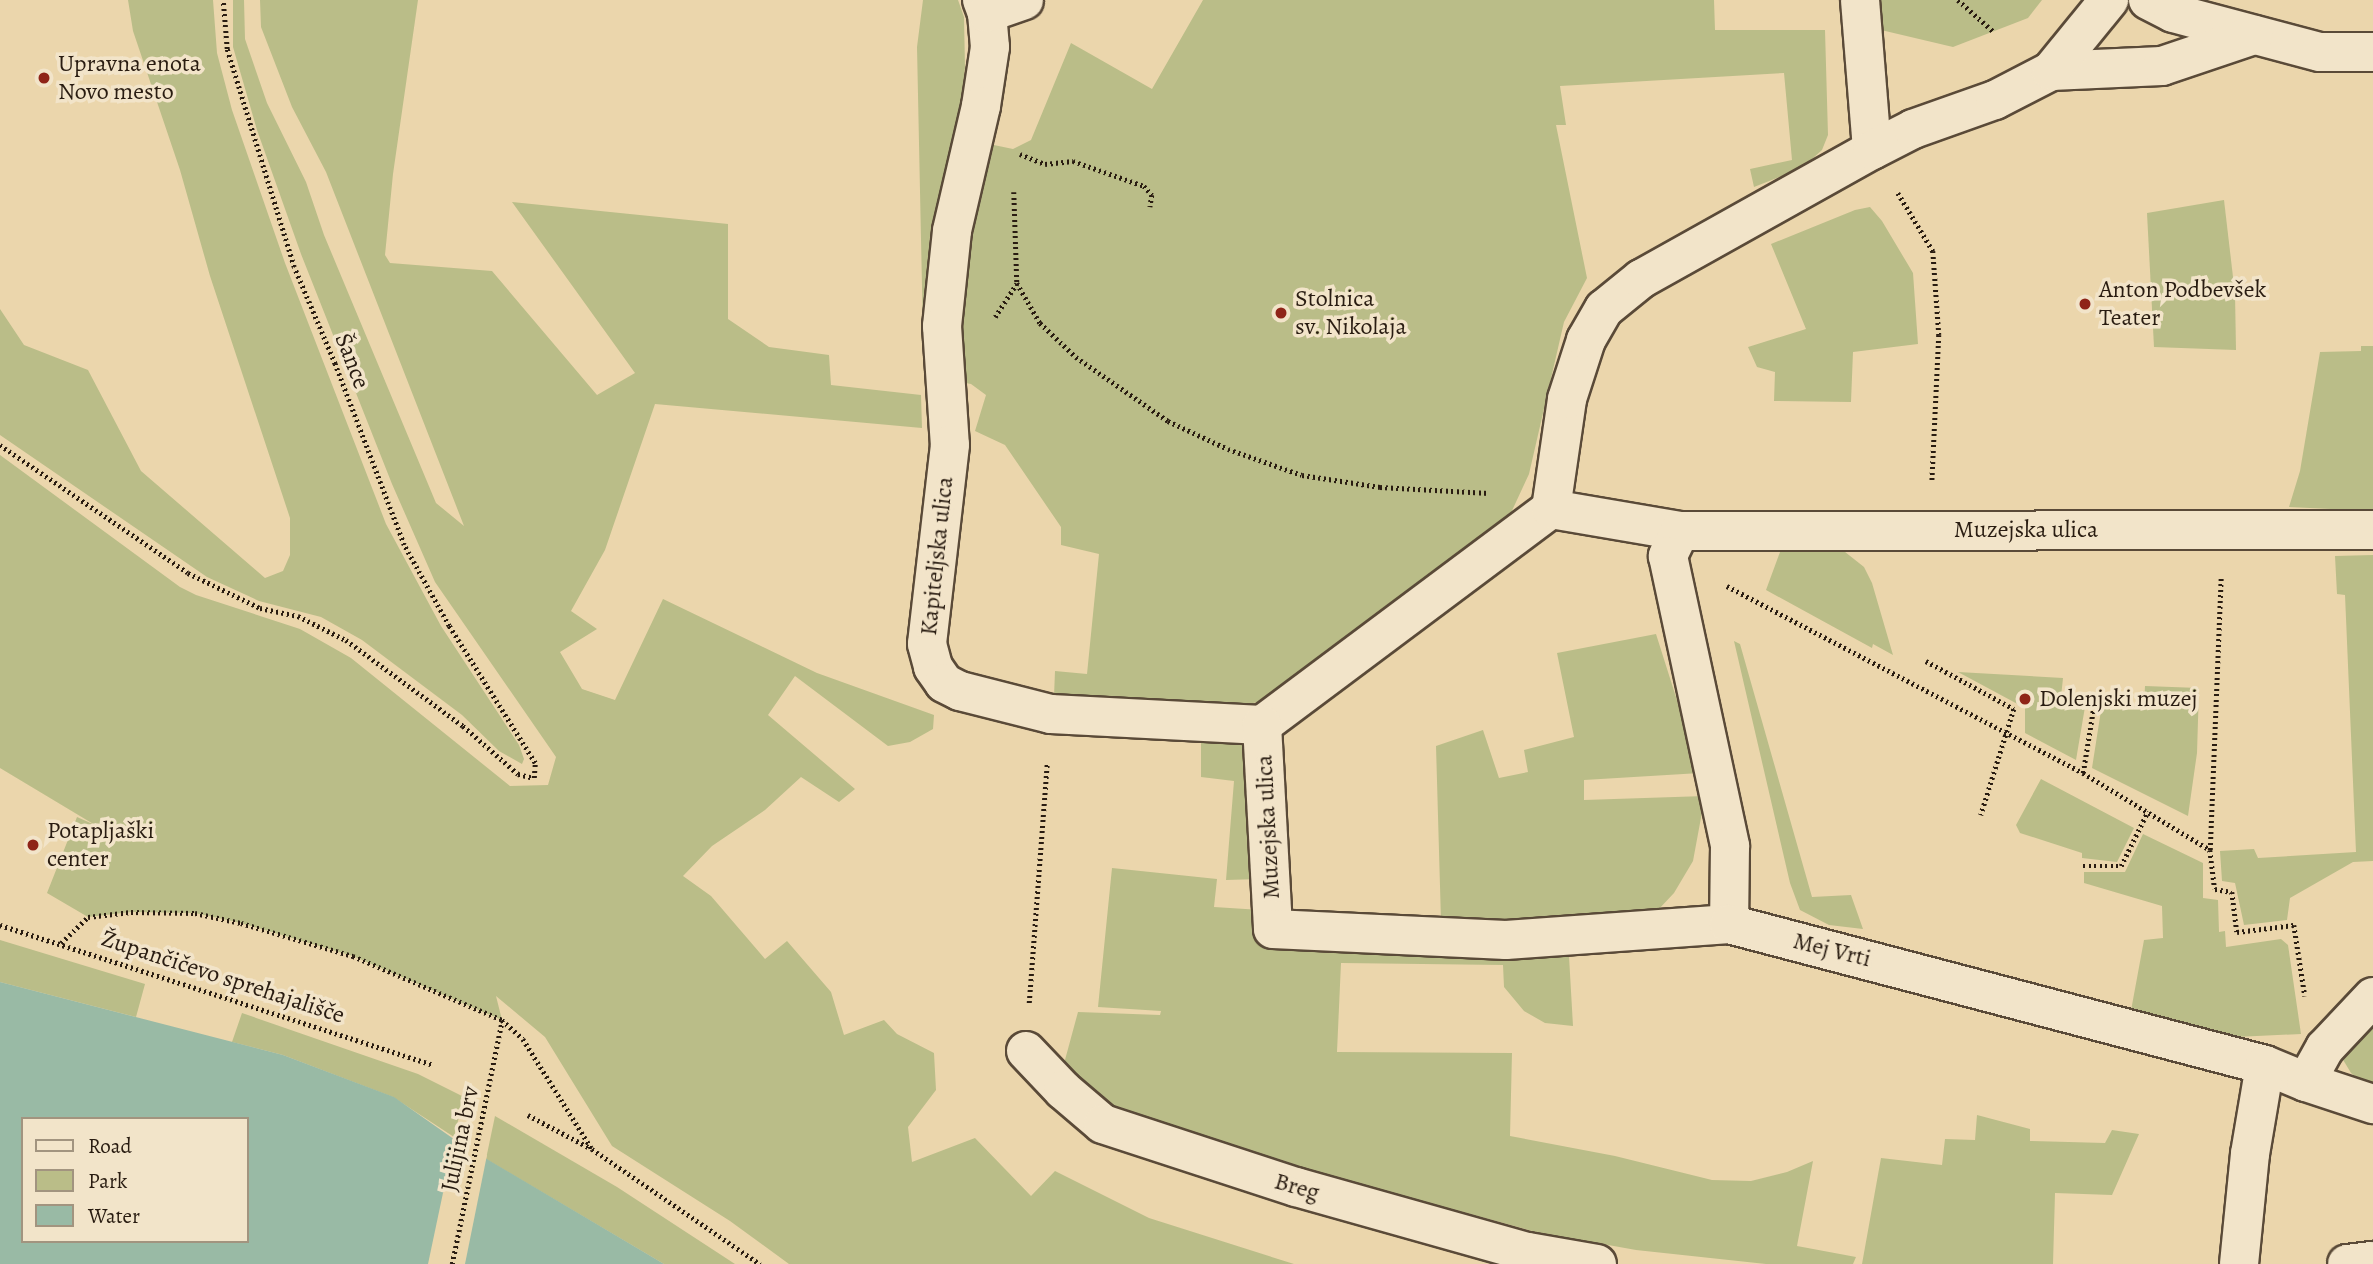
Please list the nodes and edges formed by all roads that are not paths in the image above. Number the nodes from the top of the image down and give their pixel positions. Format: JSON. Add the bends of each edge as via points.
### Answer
{"nodes":[{"id":1,"x":1024,"y":0,"type":"edge"},
{"id":2,"x":1860,"y":0,"type":"edge"},
{"id":3,"x":2109,"y":0,"type":"edge"},
{"id":4,"x":2148,"y":0,"type":"edge"},
{"id":5,"x":984,"y":7,"type":"edge"},
{"id":6,"x":2254,"y":35,"type":"junction"},
{"id":7,"x":2373,"y":52,"type":"edge"},
{"id":8,"x":2051,"y":71,"type":"junction"},
{"id":9,"x":1872,"y":150,"type":"junction"},
{"id":10,"x":1551,"y":509,"type":"junction"},
{"id":11,"x":2373,"y":530,"type":"edge"},
{"id":12,"x":1674,"y":543,"type":"junction"},
{"id":13,"x":1262,"y":724,"type":"junction"},
{"id":14,"x":1729,"y":924,"type":"junction"},
{"id":15,"x":1273,"y":929,"type":"joint"},
{"id":16,"x":2373,"y":997,"type":"edge"},
{"id":17,"x":1026,"y":1051,"type":"road end"},
{"id":18,"x":2265,"y":1065,"type":"junction"},
{"id":19,"x":2306,"y":1083,"type":"junction"},
{"id":20,"x":2373,"y":1104,"type":"edge"},
{"id":21,"x":2373,"y":1261,"type":"edge"},
{"id":22,"x":1597,"y":1264,"type":"edge"},
{"id":23,"x":2239,"y":1264,"type":"edge"},
{"id":24,"x":2347,"y":1264,"type":"edge"}],
"edges":[{"from":1,"to":5,"type":"street"},
{"from":2,"to":9,"type":"street"},
{"from":3,"to":8,"type":"street"},
{"from":4,"to":6,"type":"street","via":[[2173,13]]},
{"from":5,"to":13,"type":"street","name":"Kapiteljska ulica","via":[[990,47],[952,231],[942,326],[950,445],[927,644],[933,667],[944,683],[960,691],[1051,714]]},
{"from":6,"to":7,"type":"street","via":[[2320,52]]},
{"from":6,"to":8,"type":"street","via":[[2162,66]]},
{"from":8,"to":9,"type":"street","via":[[1995,100],[1913,129]]},
{"from":9,"to":10,"type":"street","via":[[1641,279],[1604,309],[1586,340],[1567,399]]},
{"from":10,"to":12,"type":"street","name":"Muzejska ulica"},
{"from":10,"to":13,"type":"street"},
{"from":11,"to":12,"type":"street","name":"Muzejska ulica","via":[[1930,530]]},
{"from":12,"to":14,"type":"street","via":[[1730,846]]},
{"from":13,"to":15,"type":"street","name":"Muzejska ulica"},
{"from":14,"to":15,"type":"street","name":"Mej Vrti","via":[[1506,940]]},
{"from":14,"to":18,"type":"street","name":"Mej Vrti"},
{"from":16,"to":19,"type":"street","via":[[2325,1048]]},
{"from":17,"to":22,"type":"street","name":"Breg","via":[[1103,1124],[1296,1187],[1528,1252]]},
{"from":18,"to":19,"type":"street","name":"Mej Vrti"},
{"from":18,"to":23,"type":"street"},
{"from":19,"to":20,"type":"street","name":"Mej Vrti"},
{"from":21,"to":24,"type":"street"}]}
